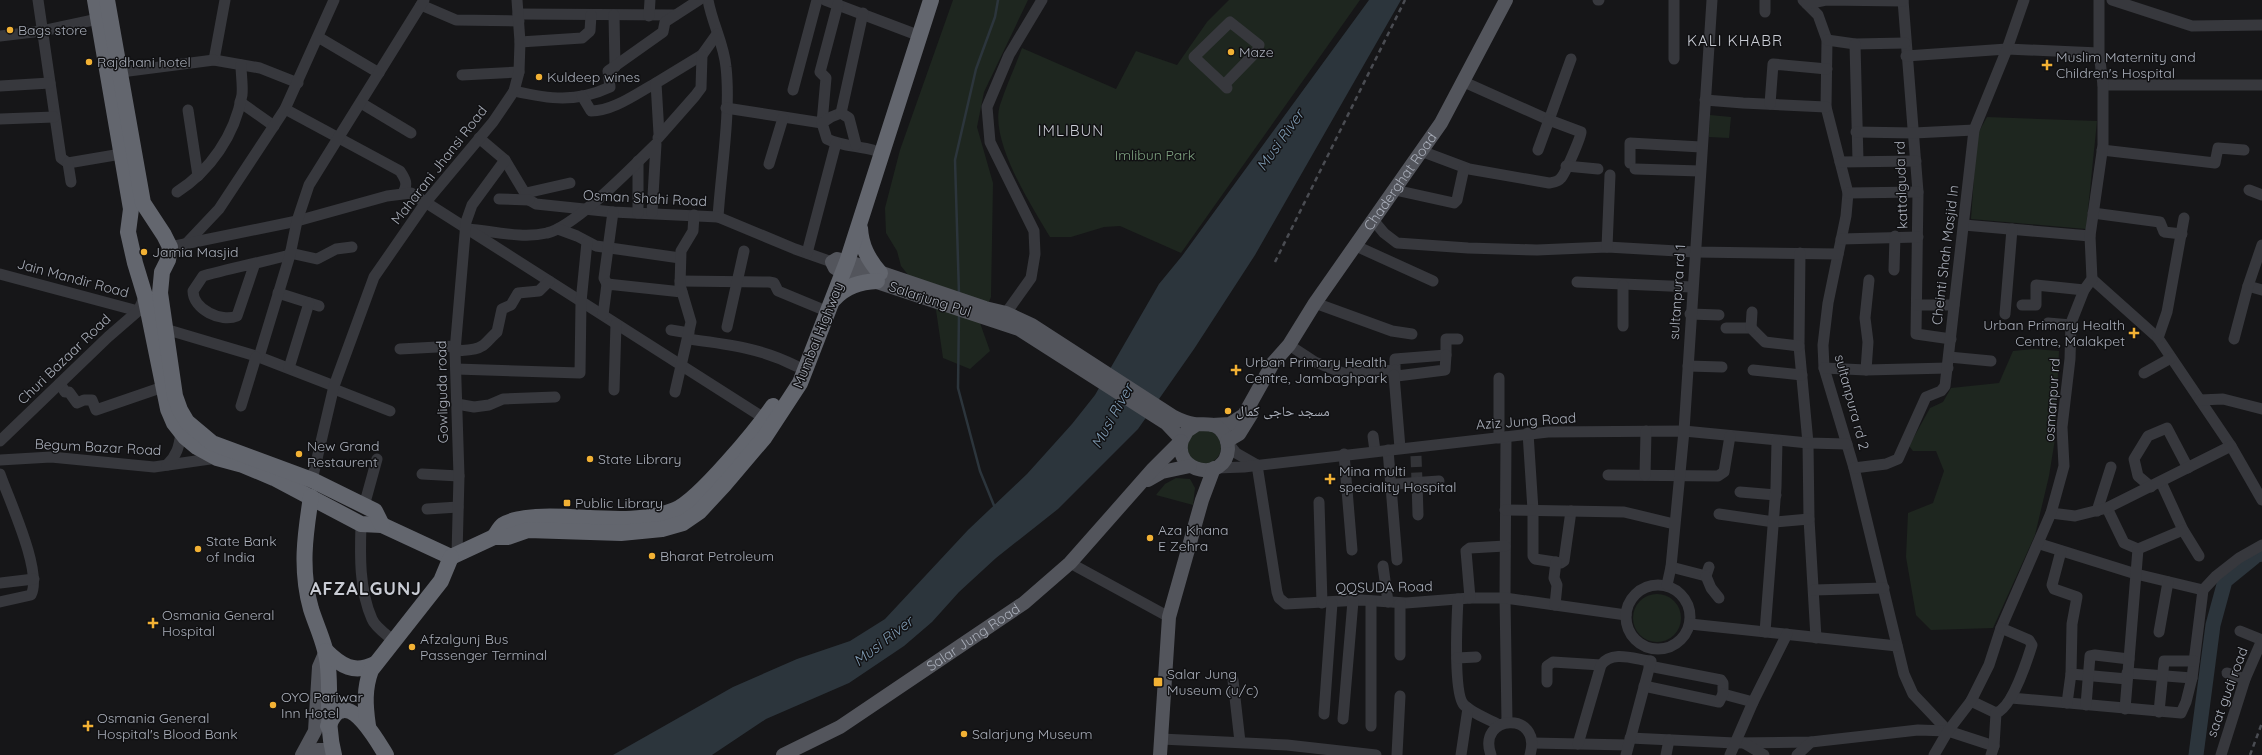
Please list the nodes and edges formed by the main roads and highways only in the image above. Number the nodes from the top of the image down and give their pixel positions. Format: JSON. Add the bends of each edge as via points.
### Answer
{"nodes":[{"id":1,"x":95,"y":0,"type":"edge"},
{"id":2,"x":107,"y":0,"type":"edge"},
{"id":3,"x":922,"y":0,"type":"edge"},
{"id":4,"x":931,"y":0,"type":"edge"},
{"id":5,"x":1506,"y":0,"type":"edge"},
{"id":6,"x":915,"y":34,"type":"junction"},
{"id":7,"x":138,"y":208,"type":"junction"},
{"id":8,"x":860,"y":222,"type":"junction"},
{"id":9,"x":839,"y":264,"type":"junction"},
{"id":10,"x":878,"y":277,"type":"junction"},
{"id":11,"x":825,"y":305,"type":"junction"},
{"id":12,"x":984,"y":312,"type":"junction"},
{"id":13,"x":1044,"y":339,"type":"junction"},
{"id":14,"x":1285,"y":351,"type":"junction"},
{"id":15,"x":1170,"y":420,"type":"junction"},
{"id":16,"x":1196,"y":424,"type":"junction"},
{"id":17,"x":1212,"y":424,"type":"junction"},
{"id":18,"x":1181,"y":440,"type":"junction"},
{"id":19,"x":1228,"y":442,"type":"junction"},
{"id":20,"x":1191,"y":466,"type":"junction"},
{"id":21,"x":1215,"y":468,"type":"junction"},
{"id":22,"x":1138,"y":487,"type":"junction"},
{"id":23,"x":311,"y":497,"type":"junction"},
{"id":24,"x":1202,"y":500,"type":"junction"},
{"id":25,"x":382,"y":525,"type":"junction"},
{"id":26,"x":609,"y":525,"type":"junction"},
{"id":27,"x":454,"y":556,"type":"junction"},
{"id":28,"x":326,"y":651,"type":"junction"},
{"id":29,"x":375,"y":664,"type":"junction"},
{"id":30,"x":328,"y":726,"type":"junction"},
{"id":31,"x":368,"y":726,"type":"junction"},
{"id":32,"x":334,"y":752,"type":"edge"},
{"id":33,"x":302,"y":755,"type":"edge"},
{"id":34,"x":310,"y":755,"type":"edge"},
{"id":35,"x":386,"y":755,"type":"edge"},
{"id":36,"x":783,"y":755,"type":"edge"},
{"id":37,"x":1160,"y":755,"type":"edge"}],
"edges":[{"from":1,"to":7,"type":"highway","via":[[121,154]]},
{"from":2,"to":7,"type":"highway","via":[[121,72]]},
{"from":3,"to":6,"type":"highway","name":"Mumbai Highway"},
{"from":4,"to":6,"type":"highway","name":"Mumbai Highway"},
{"from":5,"to":14,"type":"main road","name":"Chaderghat Road","via":[[1441,123]]},
{"from":6,"to":8,"type":"highway","name":"Mumbai Highway"},
{"from":6,"to":9,"type":"highway","name":"Mumbai Highway","via":[[873,150]]},
{"from":7,"to":23,"type":"highway","via":[[128,232],[142,303],[174,424],[197,447],[217,458],[243,465]]},
{"from":7,"to":25,"type":"highway","via":[[164,235],[170,247],[168,260],[162,272],[160,293],[175,396],[187,422],[212,443],[312,480],[374,511]]},
{"from":8,"to":9,"type":"highway","name":"Mumbai Highway"},
{"from":8,"to":10,"type":"highway","via":[[864,250]]},
{"from":9,"to":10,"type":"main road","name":"Salarjung Pul"},
{"from":9,"to":11,"type":"highway","name":"Mumbai Highway"},
{"from":10,"to":11,"type":"highway","via":[[851,286]]},
{"from":10,"to":12,"type":"main road","name":"Salarjung Pul"},
{"from":11,"to":26,"type":"highway","name":"Mumbai Highway","via":[[784,391],[737,451],[683,505],[659,515]]},
{"from":11,"to":26,"type":"highway","name":"Mumbai Highway","via":[[800,383],[791,398],[764,438],[699,512],[683,523],[662,529]]},
{"from":12,"to":13,"type":"main road"},
{"from":12,"to":13,"type":"main road","via":[[1006,313]]},
{"from":13,"to":15,"type":"main road"},
{"from":14,"to":17,"type":"main road","name":"Chaderghat Road","via":[[1273,363],[1244,415],[1230,424]]},
{"from":14,"to":19,"type":"main road","name":"Chaderghat Road","via":[[1280,367],[1247,422],[1239,434]]},
{"from":15,"to":16,"type":"main road"},
{"from":15,"to":18,"type":"main road"},
{"from":16,"to":17,"type":"main road"},
{"from":16,"to":18,"type":"main road"},
{"from":17,"to":19,"type":"main road","via":[[1220,429]]},
{"from":18,"to":20,"type":"main road","via":[[1184,459]]},
{"from":18,"to":22,"type":"main road","name":"Salar Jung Road"},
{"from":19,"to":21,"type":"main road","via":[[1226,457]]},
{"from":20,"to":21,"type":"main road","via":[[1198,470]]},
{"from":20,"to":22,"type":"main road","name":"Salar Jung Road","via":[[1162,472]]},
{"from":20,"to":24,"type":"main road","via":[[1201,488]]},
{"from":21,"to":24,"type":"main road"},
{"from":22,"to":36,"type":"main road","name":"Salar Jung Road","via":[[1070,562],[1024,603],[840,727]]},
{"from":23,"to":25,"type":"highway","via":[[361,524]]},
{"from":23,"to":28,"type":"highway","via":[[305,534],[306,577],[311,608]]},
{"from":24,"to":37,"type":"main road","via":[[1169,617]]},
{"from":25,"to":27,"type":"highway"},
{"from":26,"to":27,"type":"highway","name":"Mumbai Highway","via":[[528,530],[508,537],[494,537]]},
{"from":27,"to":29,"type":"highway","via":[[441,581]]},
{"from":28,"to":29,"type":"highway","via":[[342,666],[348,668],[366,668]]},
{"from":28,"to":30,"type":"highway"},
{"from":28,"to":33,"type":"main road","via":[[319,667],[315,731]]},
{"from":29,"to":31,"type":"highway","via":[[366,686],[364,701]]},
{"from":30,"to":31,"type":"highway","via":[[336,713],[343,710]]},
{"from":30,"to":32,"type":"highway"},
{"from":31,"to":35,"type":"highway"},
{"from":32,"to":34,"type":"main road","via":[[318,750]]}]}
